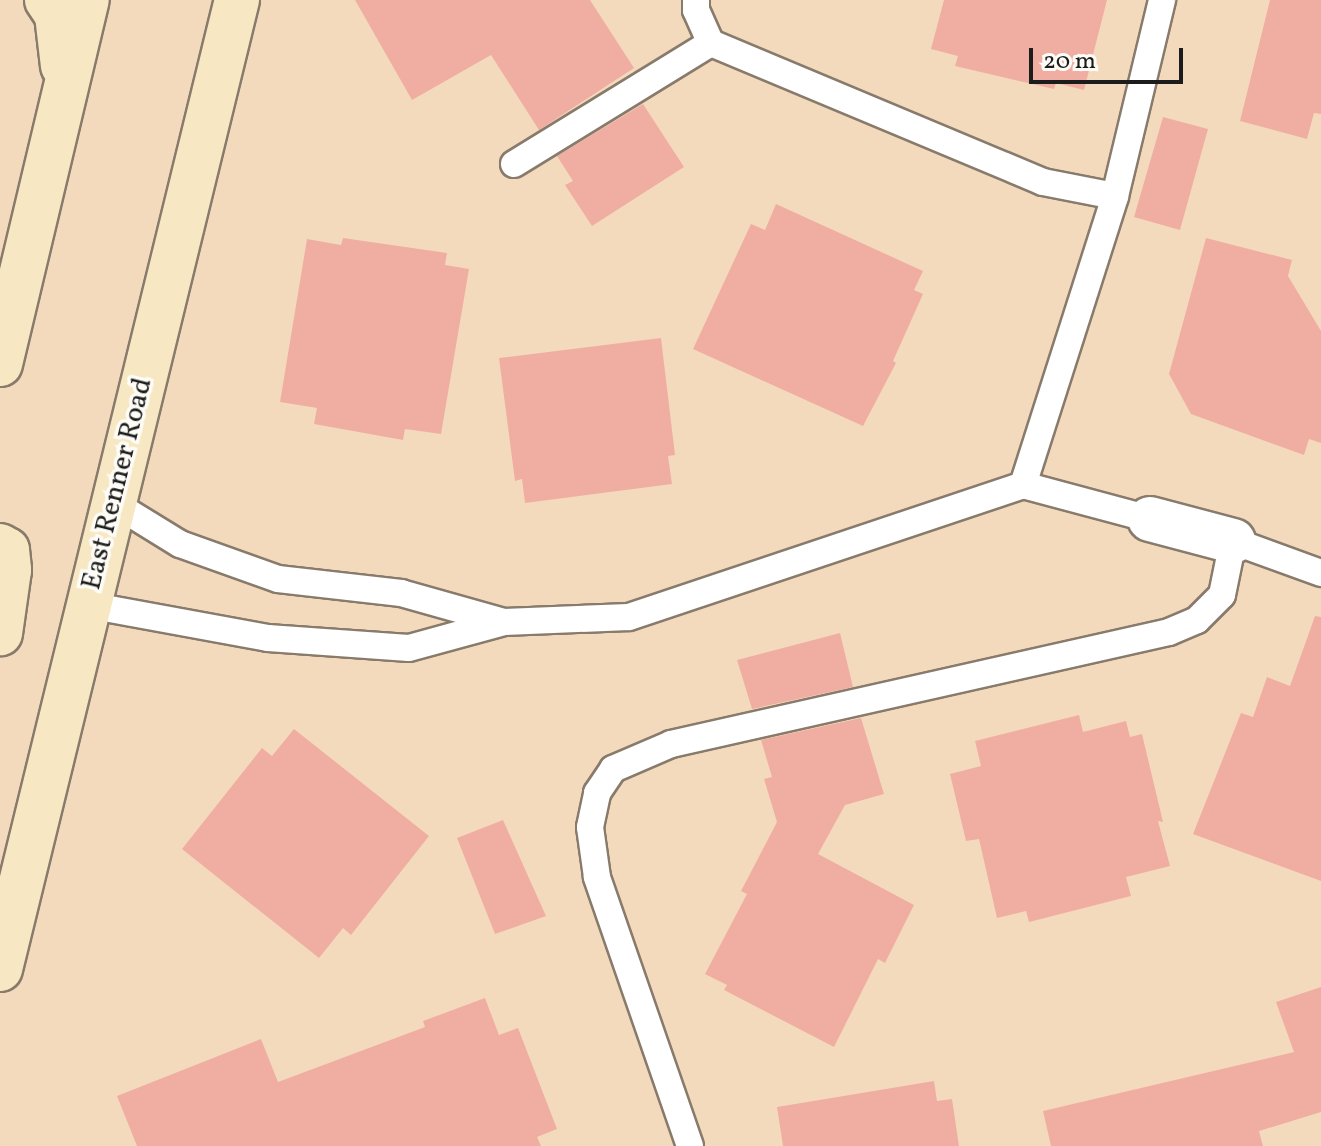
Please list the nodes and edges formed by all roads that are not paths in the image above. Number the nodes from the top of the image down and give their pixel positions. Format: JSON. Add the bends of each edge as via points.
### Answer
{"nodes":[{"id":1,"x":47,"y":0,"type":"edge"},
{"id":2,"x":87,"y":0,"type":"edge"},
{"id":3,"x":237,"y":0,"type":"edge"},
{"id":4,"x":696,"y":0,"type":"edge"},
{"id":5,"x":1162,"y":0,"type":"edge"},
{"id":6,"x":711,"y":43,"type":"junction"},
{"id":7,"x":66,"y":88,"type":"junction"},
{"id":8,"x":514,"y":164,"type":"dead end"},
{"id":9,"x":1115,"y":196,"type":"junction"},
{"id":10,"x":0,"y":364,"type":"edge"},
{"id":11,"x":1023,"y":485,"type":"junction"},
{"id":12,"x":115,"y":504,"type":"junction"},
{"id":13,"x":1150,"y":519,"type":"joint"},
{"id":14,"x":1233,"y":541,"type":"junction"},
{"id":15,"x":0,"y":546,"type":"edge"},
{"id":16,"x":1321,"y":573,"type":"edge"},
{"id":17,"x":88,"y":605,"type":"junction"},
{"id":18,"x":504,"y":622,"type":"junction"},
{"id":19,"x":0,"y":633,"type":"edge"},
{"id":20,"x":0,"y":969,"type":"edge"},
{"id":21,"x":690,"y":1146,"type":"edge"}],
"edges":[{"from":1,"to":7,"type":"main road","via":[[57,15]]},
{"from":2,"to":7,"type":"main road"},
{"from":3,"to":12,"type":"main road","name":"East Renner Road"},
{"from":4,"to":6,"type":"lane"},
{"from":5,"to":9,"type":"lane"},
{"from":6,"to":8,"type":"lane"},
{"from":6,"to":9,"type":"lane","via":[[1043,182]]},
{"from":7,"to":10,"type":"main road"},
{"from":9,"to":11,"type":"lane"},
{"from":11,"to":13,"type":"lane"},
{"from":11,"to":18,"type":"lane","via":[[629,617]]},
{"from":12,"to":17,"type":"main road","name":"East Renner Road"},
{"from":12,"to":18,"type":"lane","via":[[180,544],[278,579],[401,593]]},
{"from":13,"to":14,"type":"street"},
{"from":14,"to":16,"type":"lane"},
{"from":14,"to":21,"type":"lane","via":[[1222,595],[1197,620],[1169,632],[671,744],[613,769],[597,793],[590,827],[597,877]]},
{"from":15,"to":19,"type":"main road","via":[[7,550],[9,570]]},
{"from":17,"to":18,"type":"lane","via":[[268,638],[409,648]]},
{"from":17,"to":20,"type":"main road","name":"East Renner Road"}]}
